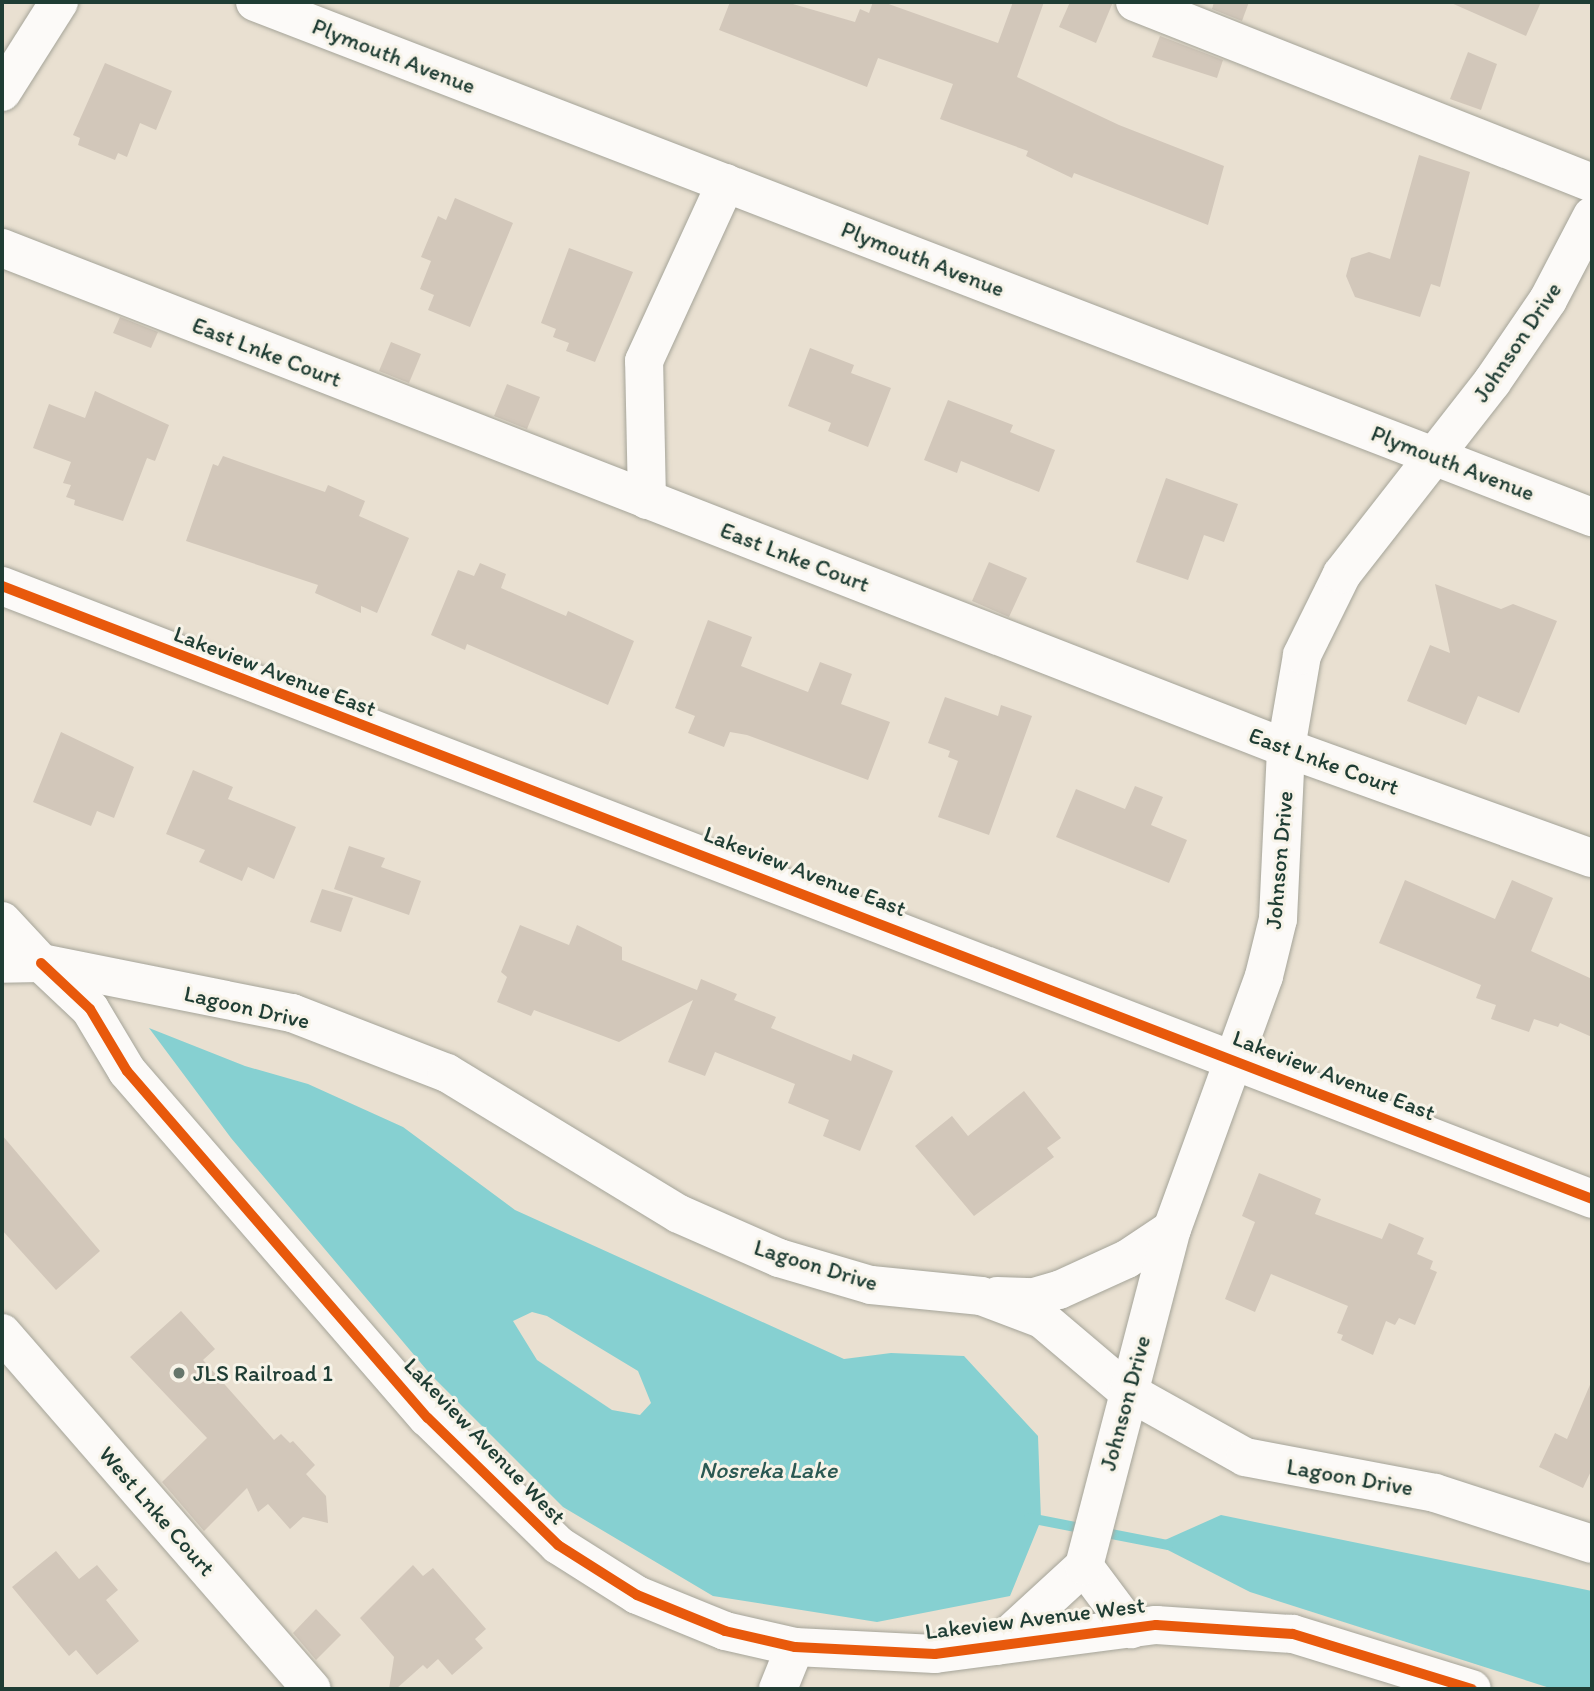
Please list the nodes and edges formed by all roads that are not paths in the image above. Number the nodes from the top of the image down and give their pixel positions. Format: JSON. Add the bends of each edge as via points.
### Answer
{"nodes":[{"id":1,"x":58,"y":2,"type":"edge"},
{"id":2,"x":255,"y":2,"type":"edge"},
{"id":3,"x":1135,"y":2,"type":"edge"},
{"id":4,"x":2,"y":92,"type":"edge"},
{"id":5,"x":726,"y":183,"type":"junction"},
{"id":6,"x":1592,"y":183,"type":"edge"},
{"id":7,"x":1592,"y":216,"type":"edge"},
{"id":8,"x":2,"y":248,"type":"edge"},
{"id":9,"x":1437,"y":457,"type":"junction"},
{"id":10,"x":647,"y":499,"type":"junction"},
{"id":11,"x":1592,"y":517,"type":"edge"},
{"id":12,"x":2,"y":586,"type":"edge"},
{"id":13,"x":1286,"y":748,"type":"junction"},
{"id":14,"x":1592,"y":858,"type":"edge"},
{"id":15,"x":2,"y":921,"type":"edge"},
{"id":16,"x":41,"y":963,"type":"junction"},
{"id":17,"x":2,"y":964,"type":"edge"},
{"id":18,"x":1234,"y":1059,"type":"junction"},
{"id":19,"x":1592,"y":1199,"type":"edge"},
{"id":20,"x":1172,"y":1229,"type":"junction"},
{"id":21,"x":981,"y":1296,"type":"junction"},
{"id":22,"x":2,"y":1333,"type":"edge"},
{"id":23,"x":1127,"y":1391,"type":"junction"},
{"id":24,"x":1592,"y":1544,"type":"edge"},
{"id":25,"x":1084,"y":1566,"type":"junction"},
{"id":26,"x":1131,"y":1629,"type":"junction"},
{"id":27,"x":997,"y":1646,"type":"junction"},
{"id":28,"x":795,"y":1647,"type":"junction"},
{"id":29,"x":1458,"y":1687,"type":"edge"},
{"id":30,"x":313,"y":1689,"type":"edge"},
{"id":31,"x":778,"y":1689,"type":"edge"}],
"edges":[{"from":1,"to":4,"type":"street"},
{"from":2,"to":5,"type":"street","name":"Plymouth Avenue"},
{"from":3,"to":6,"type":"street"},
{"from":5,"to":9,"type":"street","name":"Plymouth Avenue"},
{"from":5,"to":10,"type":"street","via":[[644,361]]},
{"from":7,"to":9,"type":"street","name":"Johnson Drive","via":[[1548,300]]},
{"from":8,"to":10,"type":"street","name":"East Lnke Court"},
{"from":9,"to":11,"type":"street","name":"Plymouth Avenue"},
{"from":9,"to":13,"type":"street","name":"Johnson Drive","via":[[1342,574],[1302,655]]},
{"from":10,"to":13,"type":"street","name":"East Lnke Court"},
{"from":12,"to":18,"type":"street","name":"Lakeview Avenue East"},
{"from":13,"to":14,"type":"street","name":"East Lnke Court"},
{"from":13,"to":18,"type":"street","name":"Johnson Drive","via":[[1278,919]]},
{"from":15,"to":16,"type":"street"},
{"from":16,"to":17,"type":"street","name":"Lagoon Drive"},
{"from":16,"to":21,"type":"street","name":"Lagoon Drive","via":[[292,1013],[447,1073],[679,1214],[779,1258],[871,1285]]},
{"from":16,"to":28,"type":"street","name":"Lakeview Avenue West","via":[[90,1009],[127,1071],[428,1418],[558,1545],[637,1595],[725,1631]]},
{"from":18,"to":19,"type":"street","name":"Lakeview Avenue East"},
{"from":18,"to":20,"type":"street","name":"Johnson Drive"},
{"from":20,"to":21,"type":"street","via":[[1127,1259],[1059,1290],[1034,1297]]},
{"from":20,"to":23,"type":"street","name":"Johnson Drive"},
{"from":21,"to":23,"type":"street","name":"Lagoon Drive","via":[[1042,1319]]},
{"from":22,"to":30,"type":"street","name":"West Lnke Court"},
{"from":23,"to":24,"type":"street","name":"Lagoon Drive","via":[[1245,1457],[1435,1493]]},
{"from":23,"to":25,"type":"street","name":"Johnson Drive"},
{"from":25,"to":26,"type":"street"},
{"from":25,"to":27,"type":"street"},
{"from":26,"to":27,"type":"street","name":"Lakeview Avenue West"},
{"from":26,"to":29,"type":"street","name":"Lakeview Avenue West","via":[[1209,1625],[1293,1633]]},
{"from":27,"to":28,"type":"street","name":"Lakeview Avenue West","via":[[935,1654]]},
{"from":28,"to":31,"type":"street"}]}
